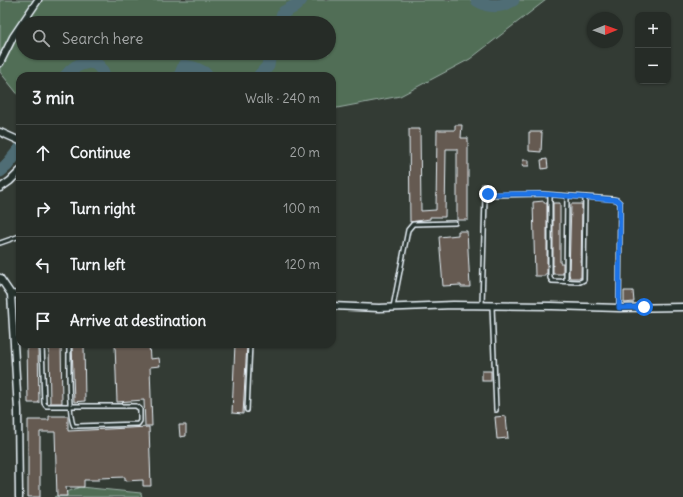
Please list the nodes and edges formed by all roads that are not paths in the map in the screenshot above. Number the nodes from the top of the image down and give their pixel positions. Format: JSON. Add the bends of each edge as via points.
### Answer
{"nodes":[{"id":1,"x":38,"y":0,"type":"edge"},
{"id":2,"x":27,"y":16,"type":"edge"},
{"id":3,"x":16,"y":33,"type":"edge"},
{"id":4,"x":0,"y":63,"type":"edge"},
{"id":5,"x":0,"y":132,"type":"edge"},
{"id":6,"x":16,"y":139,"type":"edge"},
{"id":7,"x":16,"y":175,"type":"edge"},
{"id":8,"x":0,"y":188,"type":"edge"},
{"id":9,"x":550,"y":195,"type":"junction"},
{"id":10,"x":567,"y":196,"type":"junction"},
{"id":11,"x":585,"y":197,"type":"junction"},
{"id":12,"x":455,"y":223,"type":"dead end"},
{"id":13,"x":16,"y":237,"type":"edge"},
{"id":14,"x":0,"y":243,"type":"edge"},
{"id":15,"x":0,"y":278,"type":"edge"},
{"id":16,"x":566,"y":281,"type":"junction"},
{"id":17,"x":11,"y":294,"type":"junction"},
{"id":18,"x":16,"y":295,"type":"edge"},
{"id":19,"x":336,"y":306,"type":"edge"},
{"id":20,"x":482,"y":306,"type":"junction"},
{"id":21,"x":492,"y":306,"type":"junction"},
{"id":22,"x":683,"y":307,"type":"edge"},
{"id":23,"x":393,"y":308,"type":"junction"},
{"id":24,"x":619,"y":308,"type":"junction"},
{"id":25,"x":42,"y":348,"type":"edge"},
{"id":26,"x":68,"y":348,"type":"edge"},
{"id":27,"x":250,"y":348,"type":"edge"},
{"id":28,"x":70,"y":406,"type":"junction"},
{"id":29,"x":247,"y":410,"type":"dead end"},
{"id":30,"x":496,"y":410,"type":"dead end"},
{"id":31,"x":20,"y":497,"type":"edge"}],
"edges":[{"from":1,"to":2,"type":"street"},
{"from":3,"to":4,"type":"street"},
{"from":5,"to":6,"type":"street"},
{"from":7,"to":8,"type":"street"},
{"from":9,"to":10,"type":"lane"},
{"from":9,"to":16,"type":"lane","via":[[550,278],[552,281]]},
{"from":9,"to":20,"type":"lane","via":[[486,195]]},
{"from":10,"to":11,"type":"lane"},
{"from":10,"to":16,"type":"lane"},
{"from":11,"to":16,"type":"lane","via":[[584,280]]},
{"from":11,"to":24,"type":"lane","via":[[613,199],[620,203]]},
{"from":12,"to":23,"type":"lane","via":[[414,224],[408,230]]},
{"from":13,"to":14,"type":"lane"},
{"from":15,"to":17,"type":"street"},
{"from":17,"to":18,"type":"street"},
{"from":17,"to":31,"type":"street"},
{"from":19,"to":23,"type":"street"},
{"from":20,"to":21,"type":"street"},
{"from":20,"to":23,"type":"street"},
{"from":21,"to":24,"type":"street"},
{"from":21,"to":30,"type":"lane"},
{"from":22,"to":24,"type":"street"},
{"from":25,"to":28,"type":"lane","via":[[44,403],[48,407]]},
{"from":26,"to":28,"type":"lane"},
{"from":27,"to":29,"type":"lane"},
{"from":28,"to":28,"type":"lane","via":[[74,426],[134,425],[140,421],[140,409],[136,406]]}]}
